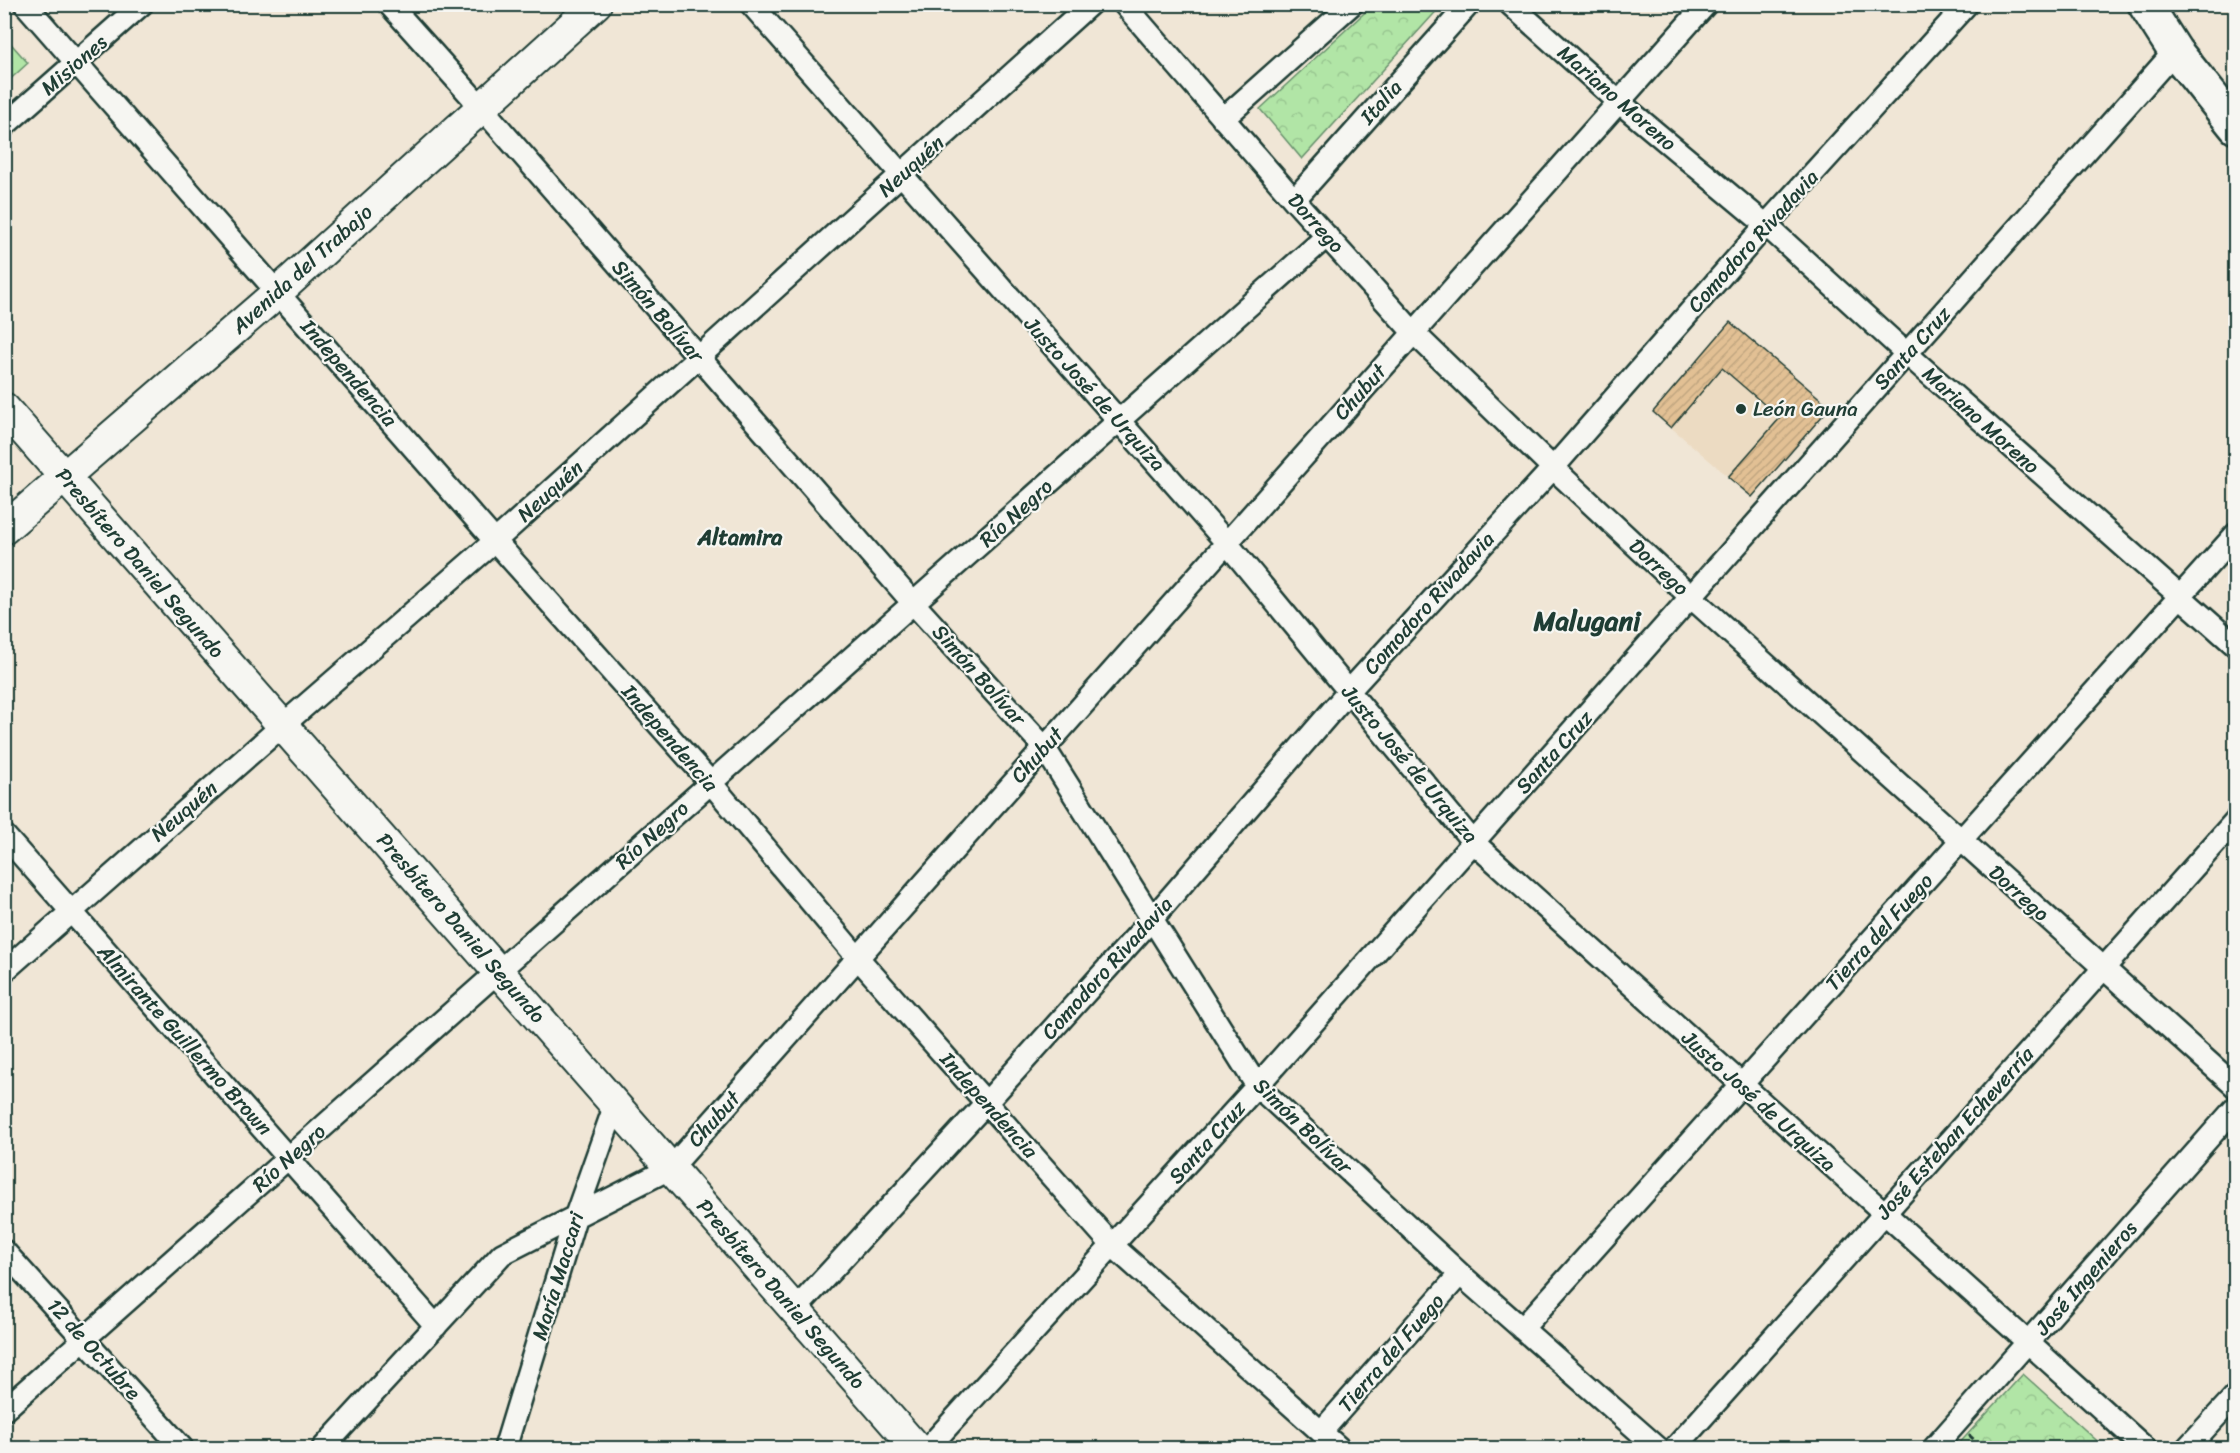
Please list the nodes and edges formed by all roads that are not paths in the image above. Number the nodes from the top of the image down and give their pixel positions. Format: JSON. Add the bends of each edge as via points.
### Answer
{"nodes":[{"id":1,"x":25,"y":4,"type":"edge"},
{"id":2,"x":142,"y":4,"type":"edge"},
{"id":3,"x":389,"y":4,"type":"edge"},
{"id":4,"x":596,"y":4,"type":"edge"},
{"id":5,"x":751,"y":4,"type":"edge"},
{"id":6,"x":1090,"y":4,"type":"edge"},
{"id":7,"x":1124,"y":4,"type":"edge"},
{"id":8,"x":1352,"y":4,"type":"edge"},
{"id":9,"x":1469,"y":4,"type":"edge"},
{"id":10,"x":1510,"y":4,"type":"edge"},
{"id":11,"x":1706,"y":4,"type":"edge"},
{"id":12,"x":1967,"y":4,"type":"edge"},
{"id":13,"x":2145,"y":4,"type":"edge"},
{"id":14,"x":2175,"y":51,"type":"junction"},
{"id":15,"x":77,"y":63,"type":"junction"},
{"id":16,"x":1619,"y":102,"type":"junction"},
{"id":17,"x":481,"y":107,"type":"junction"},
{"id":18,"x":1224,"y":119,"type":"junction"},
{"id":19,"x":4,"y":126,"type":"edge"},
{"id":20,"x":2235,"y":127,"type":"edge"},
{"id":21,"x":900,"y":175,"type":"junction"},
{"id":22,"x":1294,"y":200,"type":"junction"},
{"id":23,"x":1766,"y":225,"type":"junction"},
{"id":24,"x":1327,"y":236,"type":"junction"},
{"id":25,"x":278,"y":292,"type":"junction"},
{"id":26,"x":1414,"y":333,"type":"junction"},
{"id":27,"x":1907,"y":354,"type":"junction"},
{"id":28,"x":698,"y":357,"type":"junction"},
{"id":29,"x":4,"y":408,"type":"edge"},
{"id":30,"x":1119,"y":421,"type":"junction"},
{"id":31,"x":1553,"y":468,"type":"junction"},
{"id":32,"x":64,"y":477,"type":"junction"},
{"id":33,"x":4,"y":529,"type":"edge"},
{"id":34,"x":2235,"y":534,"type":"edge"},
{"id":35,"x":495,"y":541,"type":"junction"},
{"id":36,"x":1226,"y":542,"type":"junction"},
{"id":37,"x":1692,"y":597,"type":"junction"},
{"id":38,"x":2180,"y":597,"type":"junction"},
{"id":39,"x":914,"y":604,"type":"junction"},
{"id":40,"x":2235,"y":646,"type":"edge"},
{"id":41,"x":1348,"y":691,"type":"junction"},
{"id":42,"x":283,"y":724,"type":"junction"},
{"id":43,"x":1044,"y":747,"type":"junction"},
{"id":44,"x":711,"y":783,"type":"junction"},
{"id":45,"x":2235,"y":820,"type":"edge"},
{"id":46,"x":4,"y":835,"type":"edge"},
{"id":47,"x":1961,"y":840,"type":"junction"},
{"id":48,"x":1473,"y":842,"type":"junction"},
{"id":49,"x":71,"y":911,"type":"junction"},
{"id":50,"x":1152,"y":919,"type":"junction"},
{"id":51,"x":857,"y":957,"type":"junction"},
{"id":52,"x":2103,"y":968,"type":"junction"},
{"id":53,"x":4,"y":971,"type":"edge"},
{"id":54,"x":498,"y":972,"type":"junction"},
{"id":55,"x":1743,"y":1085,"type":"junction"},
{"id":56,"x":1257,"y":1086,"type":"junction"},
{"id":57,"x":2235,"y":1087,"type":"edge"},
{"id":58,"x":986,"y":1103,"type":"junction"},
{"id":59,"x":615,"y":1105,"type":"junction"},
{"id":60,"x":2235,"y":1107,"type":"edge"},
{"id":61,"x":289,"y":1157,"type":"junction"},
{"id":62,"x":671,"y":1168,"type":"junction"},
{"id":63,"x":1884,"y":1213,"type":"junction"},
{"id":64,"x":576,"y":1215,"type":"junction"},
{"id":65,"x":1113,"y":1246,"type":"junction"},
{"id":66,"x":4,"y":1251,"type":"edge"},
{"id":67,"x":1460,"y":1274,"type":"junction"},
{"id":68,"x":795,"y":1310,"type":"junction"},
{"id":69,"x":436,"y":1326,"type":"junction"},
{"id":70,"x":1522,"y":1329,"type":"junction"},
{"id":71,"x":85,"y":1339,"type":"junction"},
{"id":72,"x":2028,"y":1343,"type":"junction"},
{"id":73,"x":2235,"y":1395,"type":"edge"},
{"id":74,"x":4,"y":1410,"type":"edge"},
{"id":75,"x":1321,"y":1432,"type":"junction"},
{"id":76,"x":182,"y":1449,"type":"edge"},
{"id":77,"x":323,"y":1449,"type":"edge"},
{"id":78,"x":506,"y":1449,"type":"edge"},
{"id":79,"x":916,"y":1449,"type":"edge"},
{"id":80,"x":928,"y":1449,"type":"edge"},
{"id":81,"x":1339,"y":1449,"type":"edge"},
{"id":82,"x":1658,"y":1449,"type":"edge"},
{"id":83,"x":1675,"y":1449,"type":"edge"},
{"id":84,"x":1934,"y":1449,"type":"edge"},
{"id":85,"x":2145,"y":1449,"type":"edge"},
{"id":86,"x":2187,"y":1449,"type":"edge"}],
"edges":[{"from":1,"to":15,"type":"street","name":"Independencia"},
{"from":2,"to":15,"type":"street","name":"Misiones"},
{"from":3,"to":17,"type":"street","name":"Simón Bolívar"},
{"from":4,"to":17,"type":"main road","name":"Avenida del Trabajo"},
{"from":5,"to":21,"type":"street","name":"Justo José de Urquiza"},
{"from":6,"to":21,"type":"street","name":"Neuquén"},
{"from":7,"to":18,"type":"street","name":"Dorrego"},
{"from":8,"to":18,"type":"street"},
{"from":9,"to":22,"type":"street","name":"Italia"},
{"from":10,"to":16,"type":"street","name":"Mariano Moreno"},
{"from":11,"to":16,"type":"street","name":"Chubut"},
{"from":12,"to":23,"type":"street","name":"Comodoro Rivadavia"},
{"from":13,"to":14,"type":"main road"},
{"from":14,"to":20,"type":"main road"},
{"from":14,"to":27,"type":"street","name":"Santa Cruz"},
{"from":15,"to":19,"type":"street","name":"Misiones"},
{"from":15,"to":25,"type":"street","name":"Independencia"},
{"from":16,"to":23,"type":"street","name":"Mariano Moreno"},
{"from":16,"to":26,"type":"street","name":"Chubut"},
{"from":17,"to":25,"type":"main road","name":"Avenida del Trabajo"},
{"from":17,"to":28,"type":"street","name":"Simón Bolívar"},
{"from":18,"to":22,"type":"street","name":"Dorrego"},
{"from":21,"to":28,"type":"street","name":"Neuquén"},
{"from":21,"to":30,"type":"street","name":"Justo José de Urquiza"},
{"from":22,"to":24,"type":"street","name":"Dorrego"},
{"from":23,"to":27,"type":"street","name":"Mariano Moreno"},
{"from":23,"to":31,"type":"street","name":"Comodoro Rivadavia"},
{"from":24,"to":26,"type":"street","name":"Dorrego"},
{"from":24,"to":30,"type":"street","name":"Río Negro"},
{"from":25,"to":32,"type":"main road","name":"Avenida del Trabajo"},
{"from":25,"to":35,"type":"street","name":"Independencia"},
{"from":26,"to":31,"type":"street","name":"Dorrego"},
{"from":26,"to":36,"type":"street","name":"Chubut"},
{"from":27,"to":37,"type":"street","name":"Santa Cruz"},
{"from":27,"to":38,"type":"street","name":"Mariano Moreno"},
{"from":28,"to":35,"type":"street","name":"Neuquén"},
{"from":28,"to":39,"type":"street","name":"Simón Bolívar"},
{"from":29,"to":32,"type":"main road","name":"Presbítero Daniel Segundo"},
{"from":30,"to":36,"type":"street","name":"Justo José de Urquiza"},
{"from":30,"to":39,"type":"street","name":"Río Negro"},
{"from":31,"to":37,"type":"street","name":"Dorrego"},
{"from":31,"to":41,"type":"street","name":"Comodoro Rivadavia"},
{"from":32,"to":33,"type":"main road","name":"Avenida del Trabajo"},
{"from":32,"to":42,"type":"main road","name":"Presbítero Daniel Segundo"},
{"from":34,"to":38,"type":"street","name":"Tierra del Fuego"},
{"from":35,"to":42,"type":"street","name":"Neuquén"},
{"from":35,"to":44,"type":"street","name":"Independencia"},
{"from":36,"to":41,"type":"street","name":"Justo José de Urquiza"},
{"from":36,"to":43,"type":"street","name":"Chubut"},
{"from":37,"to":47,"type":"street","name":"Dorrego"},
{"from":37,"to":48,"type":"street","name":"Santa Cruz"},
{"from":38,"to":40,"type":"street","name":"Mariano Moreno"},
{"from":38,"to":47,"type":"street","name":"Tierra del Fuego"},
{"from":39,"to":43,"type":"street","name":"Simón Bolívar"},
{"from":39,"to":44,"type":"street","name":"Río Negro"},
{"from":41,"to":48,"type":"street","name":"Justo José de Urquiza"},
{"from":41,"to":50,"type":"street","name":"Comodoro Rivadavia"},
{"from":42,"to":49,"type":"street","name":"Neuquén"},
{"from":42,"to":54,"type":"main road","name":"Presbítero Daniel Segundo"},
{"from":43,"to":50,"type":"street","name":"Simón Bolívar"},
{"from":43,"to":51,"type":"street","name":"Chubut"},
{"from":44,"to":51,"type":"street","name":"Independencia"},
{"from":44,"to":54,"type":"street","name":"Río Negro"},
{"from":45,"to":52,"type":"street","name":"José Esteban Echeverría"},
{"from":46,"to":49,"type":"street","name":"Almirante Guillermo Brown"},
{"from":47,"to":52,"type":"street","name":"Dorrego"},
{"from":47,"to":55,"type":"street","name":"Tierra del Fuego"},
{"from":48,"to":55,"type":"street","name":"Justo José de Urquiza"},
{"from":48,"to":56,"type":"street","name":"Santa Cruz"},
{"from":49,"to":53,"type":"street","name":"Neuquén"},
{"from":49,"to":61,"type":"street","name":"Almirante Guillermo Brown"},
{"from":50,"to":56,"type":"street","name":"Simón Bolívar"},
{"from":50,"to":58,"type":"street","name":"Comodoro Rivadavia"},
{"from":51,"to":58,"type":"street","name":"Independencia"},
{"from":51,"to":62,"type":"street","name":"Chubut"},
{"from":52,"to":57,"type":"street","name":"Dorrego"},
{"from":52,"to":63,"type":"street","name":"José Esteban Echeverría"},
{"from":54,"to":59,"type":"main road","name":"Presbítero Daniel Segundo"},
{"from":54,"to":61,"type":"street","name":"Río Negro"},
{"from":55,"to":63,"type":"street","name":"Justo José de Urquiza"},
{"from":55,"to":70,"type":"street","name":"Tierra del Fuego"},
{"from":56,"to":65,"type":"street","name":"Santa Cruz"},
{"from":56,"to":67,"type":"street","name":"Simón Bolívar"},
{"from":58,"to":65,"type":"street","name":"Independencia"},
{"from":58,"to":68,"type":"street","name":"Comodoro Rivadavia"},
{"from":59,"to":62,"type":"main road","name":"Presbítero Daniel Segundo"},
{"from":59,"to":64,"type":"street","name":"María Maccari"},
{"from":60,"to":72,"type":"street","name":"José Ingenieros"},
{"from":61,"to":69,"type":"street","name":"Almirante Guillermo Brown"},
{"from":61,"to":71,"type":"street","name":"Río Negro"},
{"from":62,"to":64,"type":"street","name":"Chubut"},
{"from":62,"to":68,"type":"main road","name":"Presbítero Daniel Segundo"},
{"from":63,"to":72,"type":"street","name":"Justo José de Urquiza"},
{"from":63,"to":83,"type":"street","name":"José Esteban Echeverría"},
{"from":64,"to":69,"type":"street","name":"Chubut","via":[[502,1254]]},
{"from":64,"to":78,"type":"street","name":"María Maccari"},
{"from":65,"to":75,"type":"street","name":"Independencia"},
{"from":65,"to":80,"type":"street","name":"Santa Cruz"},
{"from":66,"to":71,"type":"street","name":"12 de Octubre"},
{"from":67,"to":70,"type":"street","name":"Simón Bolívar"},
{"from":67,"to":75,"type":"street","name":"Tierra del Fuego"},
{"from":68,"to":79,"type":"main road","name":"Presbítero Daniel Segundo"},
{"from":69,"to":77,"type":"street","name":"Chubut"},
{"from":70,"to":82,"type":"street","name":"Simón Bolívar"},
{"from":71,"to":74,"type":"street","name":"Río Negro"},
{"from":71,"to":76,"type":"street","name":"12 de Octubre"},
{"from":72,"to":84,"type":"street","name":"José Ingenieros"},
{"from":72,"to":85,"type":"street","name":"Justo José de Urquiza"},
{"from":73,"to":86,"type":"street"},
{"from":75,"to":81,"type":"street","name":"Independencia"}]}
